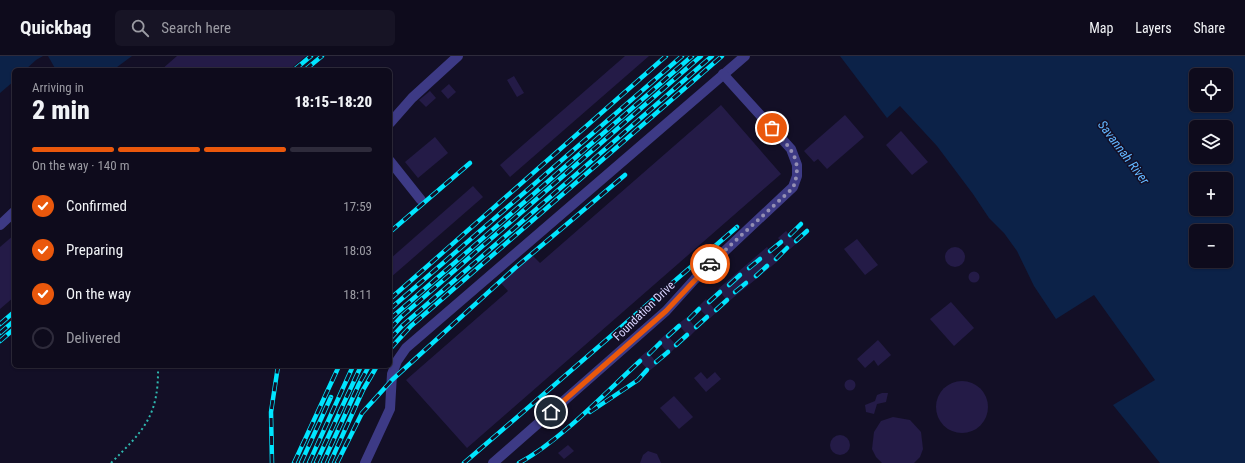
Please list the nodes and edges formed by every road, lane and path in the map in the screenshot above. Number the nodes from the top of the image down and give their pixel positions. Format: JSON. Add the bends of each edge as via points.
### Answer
{"nodes":[{"id":1,"x":458,"y":56,"type":"edge"},
{"id":2,"x":745,"y":56,"type":"edge"},
{"id":3,"x":723,"y":74,"type":"junction"},
{"id":4,"x":392,"y":121,"type":"edge"},
{"id":5,"x":392,"y":164,"type":"edge"},
{"id":6,"x":421,"y":200,"type":"dead end"},
{"id":7,"x":12,"y":214,"type":"edge"},
{"id":8,"x":0,"y":225,"type":"edge"},
{"id":9,"x":158,"y":368,"type":"edge"},
{"id":10,"x":111,"y":463,"type":"edge"},
{"id":11,"x":365,"y":463,"type":"edge"},
{"id":12,"x":493,"y":463,"type":"edge"}],
"edges":[{"from":1,"to":4,"type":"street","via":[[412,98]]},
{"from":2,"to":3,"type":"street"},
{"from":3,"to":11,"type":"street","via":[[406,348],[392,374],[390,409]]},
{"from":3,"to":12,"type":"street","name":"Foundation Drive","via":[[791,149],[798,165],[798,176],[793,188],[694,279],[666,311]]},
{"from":5,"to":6,"type":"street"},
{"from":7,"to":8,"type":"street"},
{"from":9,"to":10,"type":"path","via":[[158,384],[150,419],[136,438]]}]}
